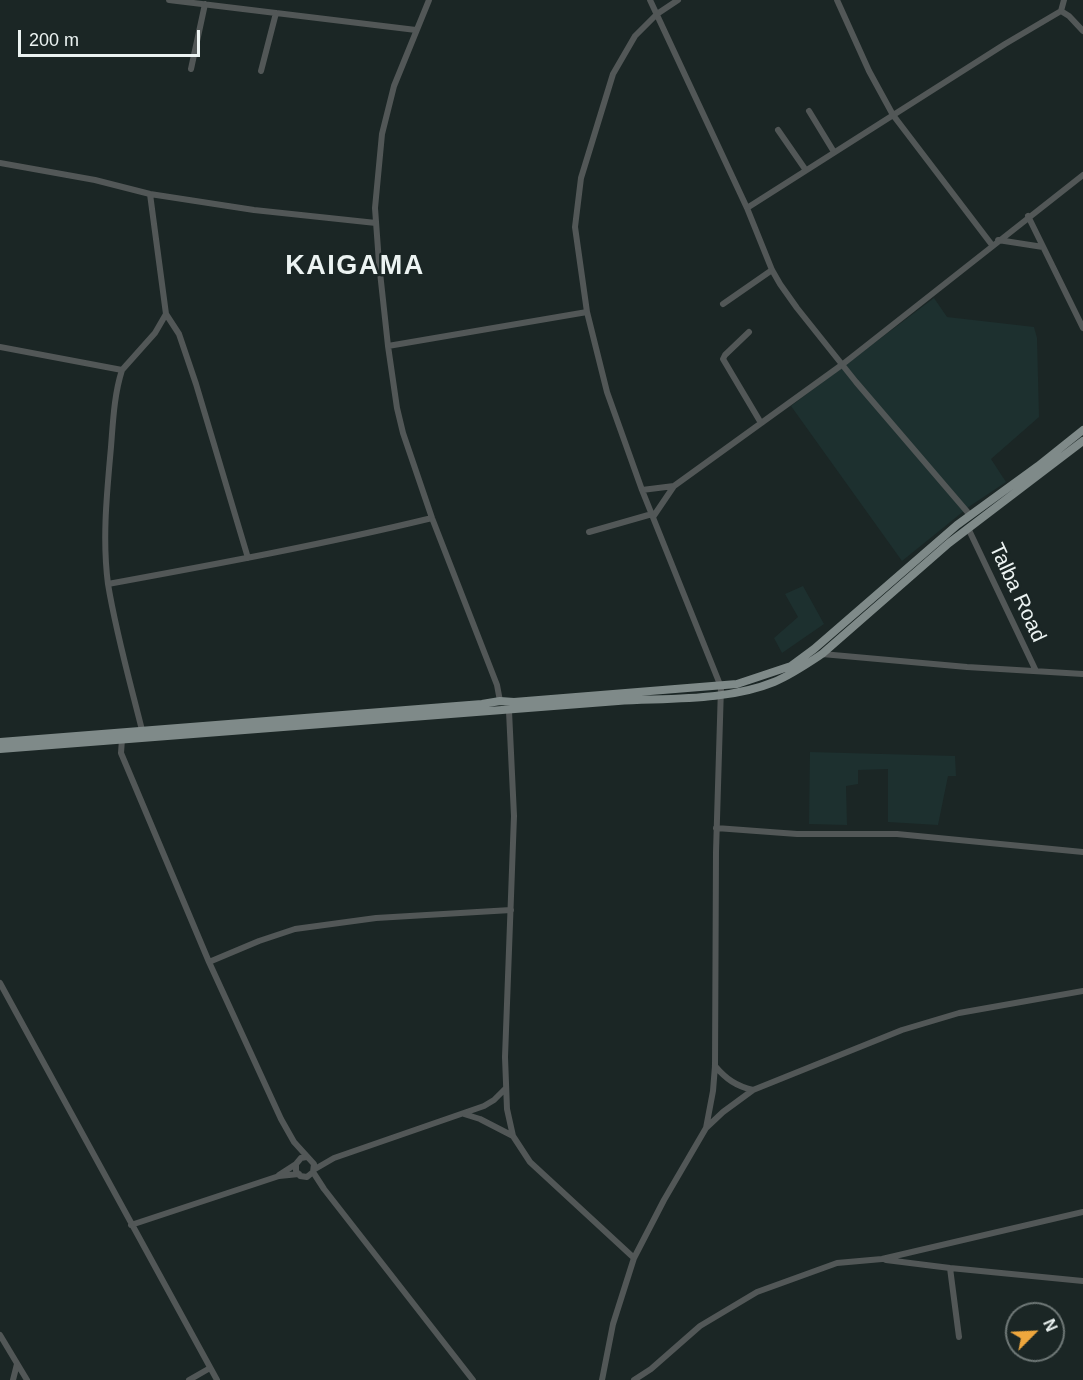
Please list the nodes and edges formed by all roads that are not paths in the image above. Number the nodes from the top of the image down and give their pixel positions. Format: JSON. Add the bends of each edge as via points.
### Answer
{"nodes":[{"id":1,"x":169,"y":0,"type":"edge"},
{"id":2,"x":244,"y":0,"type":"edge"},
{"id":3,"x":429,"y":0,"type":"edge"},
{"id":4,"x":650,"y":0,"type":"edge"},
{"id":5,"x":678,"y":0,"type":"edge"},
{"id":6,"x":837,"y":0,"type":"edge"},
{"id":7,"x":1064,"y":0,"type":"edge"},
{"id":8,"x":205,"y":4,"type":"junction"},
{"id":9,"x":243,"y":9,"type":"junction"},
{"id":10,"x":1061,"y":11,"type":"junction"},
{"id":11,"x":276,"y":14,"type":"junction"},
{"id":12,"x":657,"y":14,"type":"junction"},
{"id":13,"x":416,"y":30,"type":"junction"},
{"id":14,"x":1083,"y":31,"type":"edge"},
{"id":15,"x":191,"y":69,"type":"dead end"},
{"id":16,"x":261,"y":71,"type":"dead end"},
{"id":17,"x":809,"y":111,"type":"dead end"},
{"id":18,"x":893,"y":115,"type":"junction"},
{"id":19,"x":778,"y":130,"type":"dead end"},
{"id":20,"x":834,"y":152,"type":"junction"},
{"id":21,"x":0,"y":163,"type":"edge"},
{"id":22,"x":806,"y":169,"type":"junction"},
{"id":23,"x":1083,"y":175,"type":"edge"},
{"id":24,"x":150,"y":194,"type":"junction"},
{"id":25,"x":747,"y":208,"type":"junction"},
{"id":26,"x":1028,"y":216,"type":"junction"},
{"id":27,"x":376,"y":223,"type":"junction"},
{"id":28,"x":995,"y":242,"type":"junction"},
{"id":29,"x":1043,"y":248,"type":"junction"},
{"id":30,"x":772,"y":270,"type":"junction"},
{"id":31,"x":723,"y":304,"type":"dead end"},
{"id":32,"x":587,"y":312,"type":"junction"},
{"id":33,"x":166,"y":314,"type":"junction"},
{"id":34,"x":1083,"y":328,"type":"edge"},
{"id":35,"x":749,"y":332,"type":"dead end"},
{"id":36,"x":388,"y":346,"type":"junction"},
{"id":37,"x":0,"y":347,"type":"edge"},
{"id":38,"x":843,"y":364,"type":"junction"},
{"id":39,"x":122,"y":370,"type":"junction"},
{"id":40,"x":760,"y":423,"type":"junction"},
{"id":41,"x":1083,"y":430,"type":"edge"},
{"id":42,"x":1083,"y":441,"type":"edge"},
{"id":43,"x":674,"y":486,"type":"junction"},
{"id":44,"x":642,"y":490,"type":"junction"},
{"id":45,"x":970,"y":515,"type":"junction"},
{"id":46,"x":652,"y":516,"type":"junction"},
{"id":47,"x":432,"y":518,"type":"junction"},
{"id":48,"x":968,"y":528,"type":"junction"},
{"id":49,"x":589,"y":532,"type":"dead end"},
{"id":50,"x":248,"y":558,"type":"junction"},
{"id":51,"x":108,"y":584,"type":"junction"},
{"id":52,"x":822,"y":654,"type":"junction"},
{"id":53,"x":1036,"y":671,"type":"junction"},
{"id":54,"x":1083,"y":674,"type":"edge"},
{"id":55,"x":721,"y":691,"type":"junction"},
{"id":56,"x":501,"y":700,"type":"junction"},
{"id":57,"x":509,"y":711,"type":"junction"},
{"id":58,"x":142,"y":730,"type":"junction"},
{"id":59,"x":122,"y":739,"type":"junction"},
{"id":60,"x":0,"y":742,"type":"edge"},
{"id":61,"x":0,"y":749,"type":"edge"},
{"id":62,"x":716,"y":828,"type":"junction"},
{"id":63,"x":1083,"y":852,"type":"edge"},
{"id":64,"x":511,"y":910,"type":"junction"},
{"id":65,"x":209,"y":962,"type":"junction"},
{"id":66,"x":0,"y":983,"type":"edge"},
{"id":67,"x":1083,"y":991,"type":"edge"},
{"id":68,"x":715,"y":1066,"type":"junction"},
{"id":69,"x":505,"y":1089,"type":"junction"},
{"id":70,"x":753,"y":1090,"type":"junction"},
{"id":71,"x":463,"y":1114,"type":"junction"},
{"id":72,"x":706,"y":1128,"type":"junction"},
{"id":73,"x":513,"y":1136,"type":"junction"},
{"id":74,"x":294,"y":1142,"type":"junction"},
{"id":75,"x":309,"y":1158,"type":"junction"},
{"id":76,"x":334,"y":1158,"type":"junction"},
{"id":77,"x":297,"y":1162,"type":"junction"},
{"id":78,"x":314,"y":1171,"type":"junction"},
{"id":79,"x":299,"y":1174,"type":"junction"},
{"id":80,"x":279,"y":1176,"type":"junction"},
{"id":81,"x":307,"y":1177,"type":"junction"},
{"id":82,"x":324,"y":1189,"type":"junction"},
{"id":83,"x":1083,"y":1212,"type":"edge"},
{"id":84,"x":131,"y":1225,"type":"junction"},
{"id":85,"x":634,"y":1258,"type":"junction"},
{"id":86,"x":882,"y":1259,"type":"junction"},
{"id":87,"x":950,"y":1268,"type":"junction"},
{"id":88,"x":1083,"y":1281,"type":"edge"},
{"id":89,"x":0,"y":1335,"type":"edge"},
{"id":90,"x":959,"y":1337,"type":"dead end"},
{"id":91,"x":17,"y":1365,"type":"junction"},
{"id":92,"x":210,"y":1368,"type":"junction"},
{"id":93,"x":651,"y":1369,"type":"junction"},
{"id":94,"x":13,"y":1380,"type":"edge"},
{"id":95,"x":27,"y":1380,"type":"edge"},
{"id":96,"x":189,"y":1380,"type":"edge"},
{"id":97,"x":217,"y":1380,"type":"edge"},
{"id":98,"x":472,"y":1380,"type":"edge"},
{"id":99,"x":602,"y":1380,"type":"edge"},
{"id":100,"x":634,"y":1380,"type":"edge"},
{"id":101,"x":647,"y":1380,"type":"edge"}],
"edges":[{"from":1,"to":8,"type":"street"},
{"from":2,"to":9,"type":"street"},
{"from":3,"to":13,"type":"street"},
{"from":4,"to":12,"type":"street"},
{"from":5,"to":12,"type":"street"},
{"from":6,"to":18,"type":"street"},
{"from":7,"to":10,"type":"street"},
{"from":8,"to":9,"type":"street"},
{"from":8,"to":15,"type":"street"},
{"from":9,"to":11,"type":"street"},
{"from":10,"to":14,"type":"street"},
{"from":10,"to":18,"type":"street"},
{"from":11,"to":13,"type":"street"},
{"from":11,"to":16,"type":"street"},
{"from":12,"to":25,"type":"street"},
{"from":12,"to":32,"type":"street","via":[[635,36],[613,74],[581,178],[575,227]]},
{"from":13,"to":27,"type":"street","via":[[394,86],[382,134],[375,188]]},
{"from":17,"to":20,"type":"street"},
{"from":18,"to":20,"type":"street"},
{"from":18,"to":28,"type":"street"},
{"from":19,"to":22,"type":"street"},
{"from":20,"to":22,"type":"street"},
{"from":21,"to":24,"type":"street"},
{"from":22,"to":25,"type":"street"},
{"from":23,"to":26,"type":"street"},
{"from":24,"to":27,"type":"street"},
{"from":24,"to":33,"type":"street"},
{"from":25,"to":30,"type":"street"},
{"from":26,"to":28,"type":"street"},
{"from":26,"to":29,"type":"street"},
{"from":27,"to":36,"type":"street"},
{"from":28,"to":29,"type":"street"},
{"from":28,"to":38,"type":"street"},
{"from":29,"to":34,"type":"street"},
{"from":30,"to":31,"type":"street"},
{"from":30,"to":38,"type":"street"},
{"from":32,"to":36,"type":"street"},
{"from":32,"to":44,"type":"street","via":[[607,392]]},
{"from":33,"to":39,"type":"street","via":[[155,333]]},
{"from":33,"to":50,"type":"street","via":[[178,334],[196,384]]},
{"from":35,"to":40,"type":"street","via":[[723,359]]},
{"from":36,"to":47,"type":"street","via":[[403,433]]},
{"from":37,"to":39,"type":"street"},
{"from":38,"to":40,"type":"street"},
{"from":38,"to":45,"type":"street"},
{"from":39,"to":51,"type":"street","via":[[107,489]]},
{"from":40,"to":43,"type":"street"},
{"from":41,"to":45,"type":"main road"},
{"from":42,"to":48,"type":"main road"},
{"from":43,"to":44,"type":"street"},
{"from":43,"to":46,"type":"street"},
{"from":44,"to":46,"type":"street"},
{"from":45,"to":55,"type":"main road","via":[[833,634],[790,666]]},
{"from":46,"to":49,"type":"street"},
{"from":46,"to":55,"type":"street"},
{"from":47,"to":50,"type":"street"},
{"from":47,"to":56,"type":"street"},
{"from":48,"to":52,"type":"main road"},
{"from":48,"to":53,"type":"street","name":"Talba Road"},
{"from":50,"to":51,"type":"street"},
{"from":51,"to":58,"type":"street"},
{"from":52,"to":53,"type":"street"},
{"from":52,"to":55,"type":"main road","via":[[774,682],[751,689]]},
{"from":53,"to":54,"type":"street"},
{"from":55,"to":56,"type":"main road"},
{"from":55,"to":57,"type":"main road"},
{"from":55,"to":62,"type":"street"},
{"from":56,"to":58,"type":"main road"},
{"from":57,"to":59,"type":"main road"},
{"from":57,"to":64,"type":"street","via":[[514,816]]},
{"from":58,"to":60,"type":"main road"},
{"from":59,"to":61,"type":"main road"},
{"from":59,"to":65,"type":"street","via":[[121,753]]},
{"from":62,"to":63,"type":"street","via":[[904,835]]},
{"from":62,"to":68,"type":"street"},
{"from":64,"to":65,"type":"street","via":[[376,918],[295,929]]},
{"from":64,"to":69,"type":"street"},
{"from":65,"to":74,"type":"street"},
{"from":66,"to":84,"type":"street"},
{"from":67,"to":70,"type":"street","via":[[932,1020]]},
{"from":68,"to":70,"type":"street","via":[[725,1078]]},
{"from":68,"to":72,"type":"street"},
{"from":69,"to":71,"type":"street","via":[[494,1100]]},
{"from":69,"to":73,"type":"street"},
{"from":70,"to":72,"type":"street"},
{"from":71,"to":73,"type":"street"},
{"from":71,"to":76,"type":"street"},
{"from":72,"to":85,"type":"street"},
{"from":73,"to":85,"type":"street","via":[[530,1162]]},
{"from":74,"to":75,"type":"street"},
{"from":74,"to":77,"type":"street"},
{"from":75,"to":76,"type":"street"},
{"from":75,"to":77,"type":"street"},
{"from":75,"to":78,"type":"street"},
{"from":76,"to":78,"type":"street"},
{"from":77,"to":79,"type":"street"},
{"from":77,"to":80,"type":"street"},
{"from":78,"to":81,"type":"street"},
{"from":78,"to":82,"type":"street"},
{"from":79,"to":80,"type":"street"},
{"from":79,"to":81,"type":"street"},
{"from":80,"to":84,"type":"street"},
{"from":81,"to":82,"type":"street"},
{"from":82,"to":98,"type":"street"},
{"from":83,"to":86,"type":"street"},
{"from":84,"to":92,"type":"street"},
{"from":85,"to":99,"type":"street","via":[[613,1324]]},
{"from":86,"to":87,"type":"street"},
{"from":86,"to":93,"type":"street","via":[[837,1263],[757,1292],[700,1326]]},
{"from":87,"to":88,"type":"street"},
{"from":87,"to":90,"type":"street"},
{"from":89,"to":91,"type":"street"},
{"from":91,"to":94,"type":"street"},
{"from":91,"to":95,"type":"street"},
{"from":92,"to":96,"type":"street"},
{"from":92,"to":97,"type":"street"},
{"from":93,"to":100,"type":"street"},
{"from":93,"to":101,"type":"street"}]}
